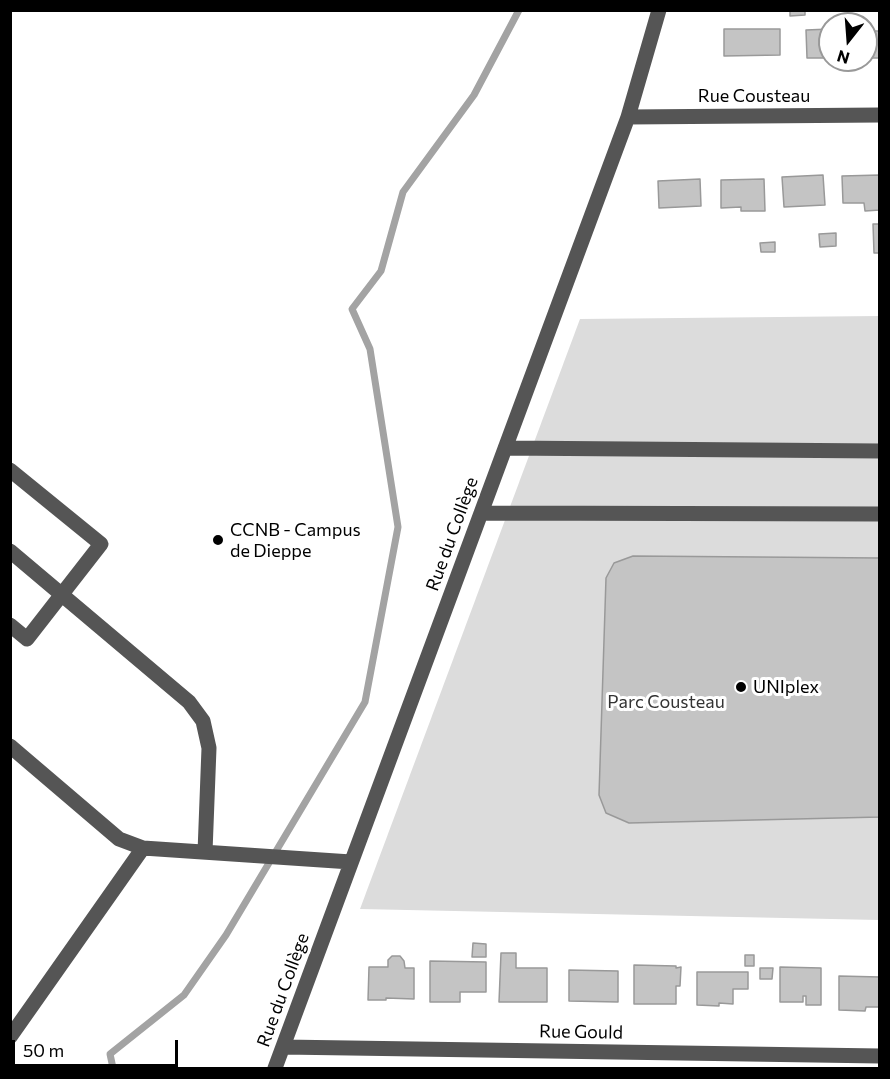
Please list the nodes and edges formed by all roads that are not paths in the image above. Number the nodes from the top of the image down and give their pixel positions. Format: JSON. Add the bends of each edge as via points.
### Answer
{"nodes":[{"id":1,"x":658,"y":10,"type":"edge"},
{"id":2,"x":879,"y":115,"type":"edge"},
{"id":3,"x":628,"y":117,"type":"junction"},
{"id":4,"x":505,"y":448,"type":"junction"},
{"id":5,"x":879,"y":451,"type":"edge"},
{"id":6,"x":10,"y":470,"type":"edge"},
{"id":7,"x":481,"y":513,"type":"junction"},
{"id":8,"x":879,"y":514,"type":"edge"},
{"id":9,"x":10,"y":551,"type":"edge"},
{"id":10,"x":61,"y":594,"type":"junction"},
{"id":11,"x":10,"y":625,"type":"edge"},
{"id":12,"x":10,"y":746,"type":"edge"},
{"id":13,"x":143,"y":848,"type":"junction"},
{"id":14,"x":205,"y":852,"type":"junction"},
{"id":15,"x":351,"y":862,"type":"junction"},
{"id":16,"x":10,"y":1037,"type":"edge"},
{"id":17,"x":283,"y":1047,"type":"junction"},
{"id":18,"x":879,"y":1056,"type":"edge"},
{"id":19,"x":274,"y":1068,"type":"edge"}],
"edges":[{"from":1,"to":3,"type":"street","name":"Rue du Collège"},
{"from":2,"to":3,"type":"street","name":"Rue Cousteau"},
{"from":3,"to":4,"type":"street","name":"Rue du Collège"},
{"from":4,"to":5,"type":"street"},
{"from":4,"to":7,"type":"street","name":"Rue du Collège"},
{"from":6,"to":10,"type":"street","via":[[101,544]]},
{"from":7,"to":8,"type":"street"},
{"from":7,"to":15,"type":"street","name":"Rue du Collège"},
{"from":9,"to":10,"type":"street"},
{"from":10,"to":11,"type":"street","via":[[27,639]]},
{"from":10,"to":14,"type":"street","via":[[189,702],[203,722],[209,748]]},
{"from":12,"to":13,"type":"street","via":[[119,839]]},
{"from":13,"to":14,"type":"street"},
{"from":13,"to":16,"type":"street"},
{"from":14,"to":15,"type":"street"},
{"from":15,"to":17,"type":"street","name":"Rue du Collège"},
{"from":17,"to":18,"type":"street","name":"Rue Gould"},
{"from":17,"to":19,"type":"street","name":"Rue du Collège"}]}
